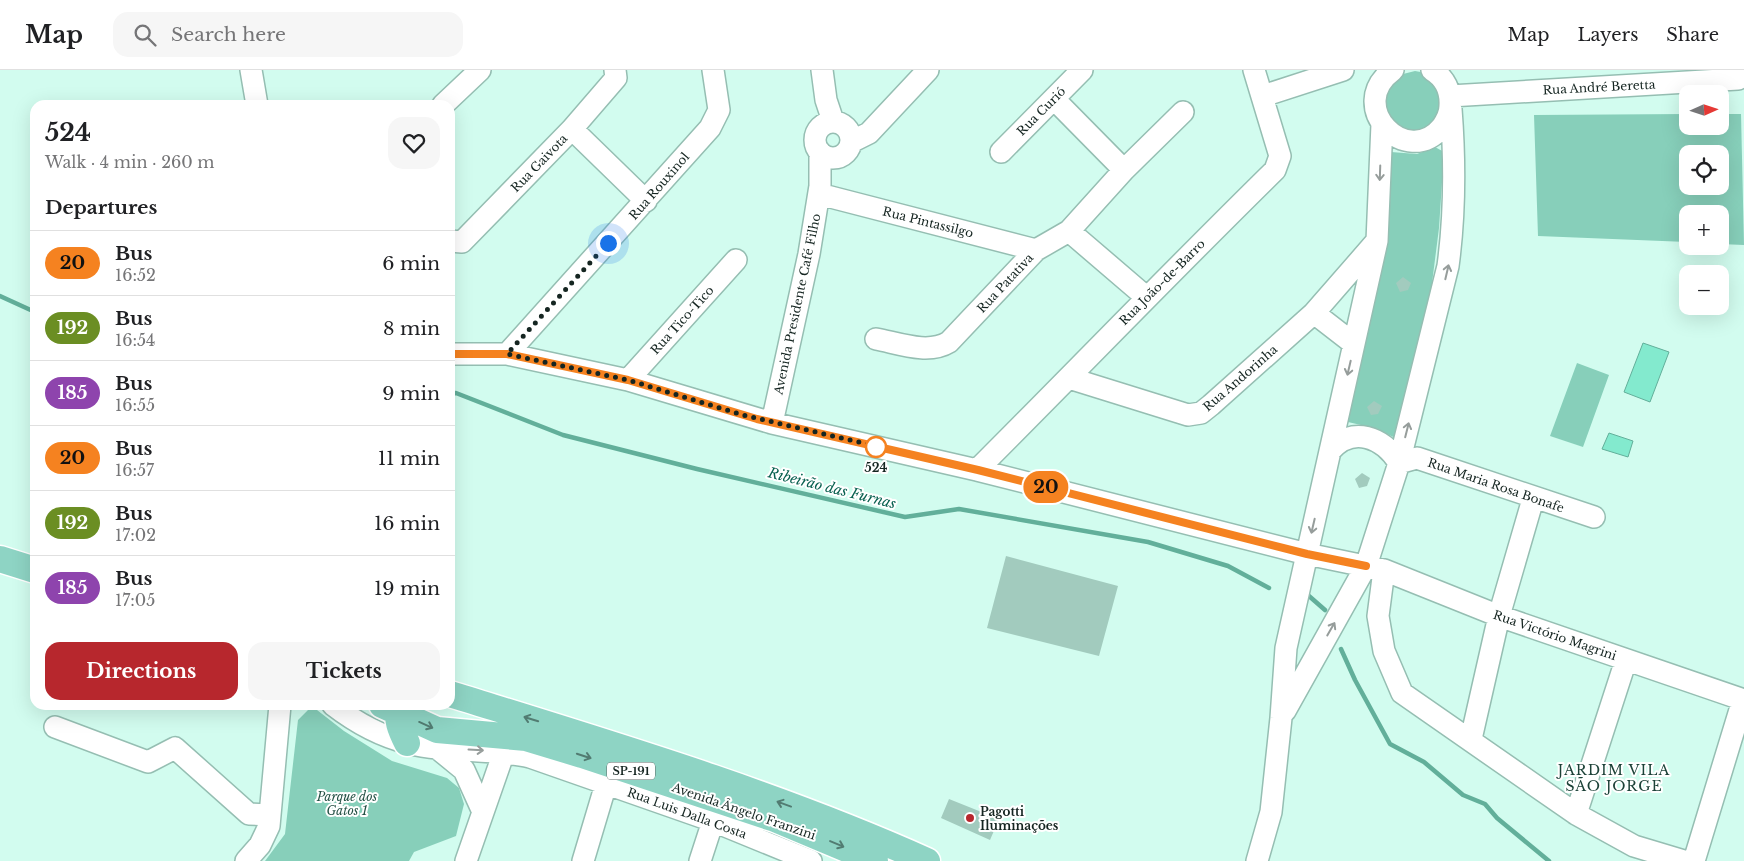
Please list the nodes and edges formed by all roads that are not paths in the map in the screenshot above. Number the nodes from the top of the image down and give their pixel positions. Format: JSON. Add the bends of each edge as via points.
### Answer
{"nodes":[{"id":1,"x":251,"y":70,"type":"edge"},
{"id":2,"x":480,"y":70,"type":"edge"},
{"id":3,"x":615,"y":70,"type":"edge"},
{"id":4,"x":713,"y":70,"type":"edge"},
{"id":5,"x":822,"y":70,"type":"edge"},
{"id":6,"x":928,"y":70,"type":"edge"},
{"id":7,"x":1082,"y":70,"type":"edge"},
{"id":8,"x":1254,"y":70,"type":"edge"},
{"id":9,"x":1343,"y":70,"type":"edge"},
{"id":10,"x":1393,"y":70,"type":"edge"},
{"id":11,"x":1742,"y":70,"type":"edge"},
{"id":12,"x":1374,"y":80,"type":"edge"},
{"id":13,"x":1444,"y":86,"type":"edge"},
{"id":14,"x":1263,"y":96,"type":"junction"},
{"id":15,"x":1054,"y":99,"type":"junction"},
{"id":16,"x":256,"y":100,"type":"edge"},
{"id":17,"x":448,"y":100,"type":"edge"},
{"id":18,"x":826,"y":100,"type":"junction"},
{"id":19,"x":1183,"y":112,"type":"dead end"},
{"id":20,"x":1382,"y":124,"type":"junction"},
{"id":21,"x":572,"y":130,"type":"junction"},
{"id":22,"x":847,"y":135,"type":"junction"},
{"id":23,"x":818,"y":144,"type":"junction"},
{"id":24,"x":1001,"y":152,"type":"dead end"},
{"id":25,"x":1124,"y":170,"type":"junction"},
{"id":26,"x":820,"y":190,"type":"junction"},
{"id":27,"x":646,"y":201,"type":"junction"},
{"id":28,"x":1069,"y":231,"type":"junction"},
{"id":29,"x":455,"y":241,"type":"edge"},
{"id":30,"x":1377,"y":241,"type":"junction"},
{"id":31,"x":1036,"y":250,"type":"junction"},
{"id":32,"x":736,"y":260,"type":"dead end"},
{"id":33,"x":1146,"y":297,"type":"junction"},
{"id":34,"x":1314,"y":313,"type":"junction"},
{"id":35,"x":876,"y":339,"type":"dead end"},
{"id":36,"x":1354,"y":344,"type":"junction"},
{"id":37,"x":455,"y":354,"type":"edge"},
{"id":38,"x":507,"y":354,"type":"junction"},
{"id":39,"x":1069,"y":378,"type":"junction"},
{"id":40,"x":628,"y":380,"type":"junction"},
{"id":41,"x":772,"y":423,"type":"junction"},
{"id":42,"x":1330,"y":451,"type":"junction"},
{"id":43,"x":1399,"y":463,"type":"junction"},
{"id":44,"x":978,"y":470,"type":"junction"},
{"id":45,"x":1533,"y":499,"type":"junction"},
{"id":46,"x":1594,"y":518,"type":"dead end"},
{"id":47,"x":1307,"y":554,"type":"junction"},
{"id":48,"x":0,"y":559,"type":"edge"},
{"id":49,"x":30,"y":568,"type":"edge"},
{"id":50,"x":1375,"y":568,"type":"junction"},
{"id":51,"x":1346,"y":603,"type":"junction"},
{"id":52,"x":1378,"y":616,"type":"junction"},
{"id":53,"x":1500,"y":616,"type":"junction"},
{"id":54,"x":1286,"y":648,"type":"junction"},
{"id":55,"x":1314,"y":658,"type":"junction"},
{"id":56,"x":1626,"y":660,"type":"junction"},
{"id":57,"x":455,"y":696,"type":"edge"},
{"id":58,"x":1744,"y":700,"type":"edge"},
{"id":59,"x":280,"y":710,"type":"edge"},
{"id":60,"x":339,"y":710,"type":"edge"},
{"id":61,"x":394,"y":710,"type":"edge"},
{"id":62,"x":397,"y":710,"type":"edge"},
{"id":63,"x":1281,"y":718,"type":"junction"},
{"id":64,"x":55,"y":727,"type":"dead end"},
{"id":65,"x":1471,"y":739,"type":"junction"},
{"id":66,"x":408,"y":743,"type":"junction"},
{"id":67,"x":437,"y":748,"type":"junction"},
{"id":68,"x":504,"y":752,"type":"junction"},
{"id":69,"x":606,"y":784,"type":"junction"},
{"id":70,"x":483,"y":812,"type":"junction"},
{"id":71,"x":1576,"y":814,"type":"junction"},
{"id":72,"x":270,"y":815,"type":"junction"},
{"id":73,"x":712,"y":821,"type":"junction"},
{"id":74,"x":466,"y":858,"type":"edge"},
{"id":75,"x":246,"y":861,"type":"edge"},
{"id":76,"x":583,"y":861,"type":"edge"},
{"id":77,"x":700,"y":861,"type":"edge"},
{"id":78,"x":811,"y":861,"type":"edge"},
{"id":79,"x":875,"y":861,"type":"edge"},
{"id":80,"x":927,"y":861,"type":"edge"},
{"id":81,"x":1257,"y":861,"type":"edge"},
{"id":82,"x":1684,"y":861,"type":"edge"},
{"id":83,"x":1694,"y":861,"type":"edge"}],
"edges":[{"from":1,"to":16,"type":"street"},
{"from":2,"to":17,"type":"street"},
{"from":3,"to":21,"type":"street","name":"Rua Gaivota","via":[[616,78]]},
{"from":4,"to":27,"type":"street","name":"Rua Rouxinol","via":[[719,99],[716,119]]},
{"from":5,"to":18,"type":"street","name":"Avenida Presidente Café Filho"},
{"from":6,"to":22,"type":"street"},
{"from":7,"to":15,"type":"street","name":"Rua Curió"},
{"from":8,"to":14,"type":"street","name":"Rua João-de-Barro"},
{"from":9,"to":14,"type":"street"},
{"from":10,"to":12,"type":"street","via":[[1383,79]]},
{"from":11,"to":13,"type":"street","name":"Rua André Beretta","via":[[1738,79]]},
{"from":12,"to":20,"type":"street","via":[[1376,108]]},
{"from":13,"to":20,"type":"street","via":[[1446,121],[1427,138],[1402,139],[1390,134]]},
{"from":43,"to":13,"type":"street","one_way":true,"via":[[1450,257],[1454,147]]},
{"from":14,"to":33,"type":"street","name":"Rua João-de-Barro","via":[[1280,156],[1275,170]]},
{"from":15,"to":24,"type":"street","name":"Rua Curió"},
{"from":15,"to":25,"type":"street"},
{"from":18,"to":22,"type":"street","name":"Avenida Presidente Café Filho"},
{"from":18,"to":23,"type":"street","name":"Avenida Presidente Café Filho"},
{"from":19,"to":25,"type":"street","name":"Rua Patativa"},
{"from":20,"to":30,"type":"street","one_way":true},
{"from":21,"to":27,"type":"street"},
{"from":21,"to":29,"type":"street","name":"Rua Gaivota","via":[[462,242]]},
{"from":22,"to":23,"type":"street","via":[[822,125]]},
{"from":22,"to":23,"type":"street","via":[[830,158]]},
{"from":22,"to":26,"type":"street","name":"Avenida Presidente Café Filho"},
{"from":23,"to":26,"type":"street","name":"Avenida Presidente Café Filho"},
{"from":25,"to":28,"type":"street","name":"Rua Patativa"},
{"from":26,"to":31,"type":"street","name":"Rua Pintassilgo"},
{"from":26,"to":41,"type":"street","name":"Avenida Presidente Café Filho"},
{"from":27,"to":38,"type":"street","name":"Rua Rouxinol"},
{"from":28,"to":31,"type":"street","name":"Rua Patativa"},
{"from":28,"to":33,"type":"street"},
{"from":30,"to":34,"type":"street","name":"Rua Andorinha"},
{"from":30,"to":36,"type":"street"},
{"from":31,"to":35,"type":"street","name":"Rua Patativa","via":[[949,342],[930,348]]},
{"from":32,"to":40,"type":"street","name":"Rua Tico-Tico"},
{"from":33,"to":39,"type":"street","name":"Rua João-de-Barro"},
{"from":34,"to":36,"type":"street"},
{"from":34,"to":39,"type":"street","name":"Rua Andorinha","via":[[1201,413],[1188,414]]},
{"from":36,"to":42,"type":"street","one_way":true},
{"from":37,"to":38,"type":"street","name":"Rua Victório Magrini"},
{"from":38,"to":40,"type":"street","name":"Rua Victório Magrini"},
{"from":39,"to":44,"type":"street","name":"Rua João-de-Barro"},
{"from":40,"to":41,"type":"street","name":"Rua Victório Magrini"},
{"from":41,"to":44,"type":"street","name":"Rua Victório Magrini"},
{"from":42,"to":43,"type":"street","via":[[1338,442],[1364,437],[1377,440],[1391,450]]},
{"from":42,"to":47,"type":"street","one_way":true},
{"from":43,"to":45,"type":"street","name":"Rua Maria Rosa Bonafe","via":[[1417,458]]},
{"from":43,"to":50,"type":"street"},
{"from":44,"to":47,"type":"street","name":"Rua Victório Magrini"},
{"from":45,"to":46,"type":"street","name":"Rua Maria Rosa Bonafe"},
{"from":45,"to":53,"type":"street"},
{"from":47,"to":50,"type":"street","name":"Rua Victório Magrini"},
{"from":47,"to":54,"type":"street"},
{"from":48,"to":49,"type":"main road"},
{"from":50,"to":51,"type":"street"},
{"from":50,"to":52,"type":"street"},
{"from":50,"to":53,"type":"street","name":"Rua Victório Magrini"},
{"from":51,"to":52,"type":"street"},
{"from":55,"to":51,"type":"street","one_way":true},
{"from":52,"to":65,"type":"street","via":[[1384,651],[1402,693]]},
{"from":53,"to":56,"type":"street","name":"Rua Victório Magrini"},
{"from":53,"to":65,"type":"street"},
{"from":54,"to":55,"type":"street"},
{"from":54,"to":63,"type":"street"},
{"from":55,"to":63,"type":"street"},
{"from":56,"to":58,"type":"street","name":"Rua Victório Magrini"},
{"from":56,"to":71,"type":"street"},
{"from":80,"to":57,"type":"main road","name":"Avenida Ângelo Franzini","number":"SP-191","one_way":true,"via":[[864,833],[726,782]]},
{"from":58,"to":83,"type":"street"},
{"from":59,"to":72,"type":"street"},
{"from":60,"to":66,"type":"street","name":"Rua Luis Dalla Costa","via":[[355,722]]},
{"from":61,"to":66,"type":"main road"},
{"from":62,"to":79,"type":"main road","name":"Avenida Ângelo Franzini","number":"SP-191","one_way":true,"via":[[437,730],[526,738],[563,749],[775,819]]},
{"from":63,"to":81,"type":"street","via":[[1271,812]]},
{"from":64,"to":72,"type":"street","via":[[148,762],[175,748],[249,814]]},
{"from":65,"to":71,"type":"street"},
{"from":66,"to":67,"type":"street","name":"Rua Luis Dalla Costa"},
{"from":67,"to":68,"type":"street","name":"Rua Luis Dalla Costa","one_way":true},
{"from":67,"to":70,"type":"street","via":[[464,770]]},
{"from":68,"to":69,"type":"street","name":"Rua Luis Dalla Costa"},
{"from":68,"to":70,"type":"street"},
{"from":69,"to":73,"type":"street","name":"Rua Luis Dalla Costa"},
{"from":69,"to":76,"type":"street"},
{"from":70,"to":74,"type":"street"},
{"from":71,"to":82,"type":"street","via":[[1634,846]]},
{"from":72,"to":75,"type":"street","via":[[269,826],[260,845]]},
{"from":73,"to":77,"type":"street"},
{"from":73,"to":78,"type":"street","name":"Rua Luis Dalla Costa"}]}
